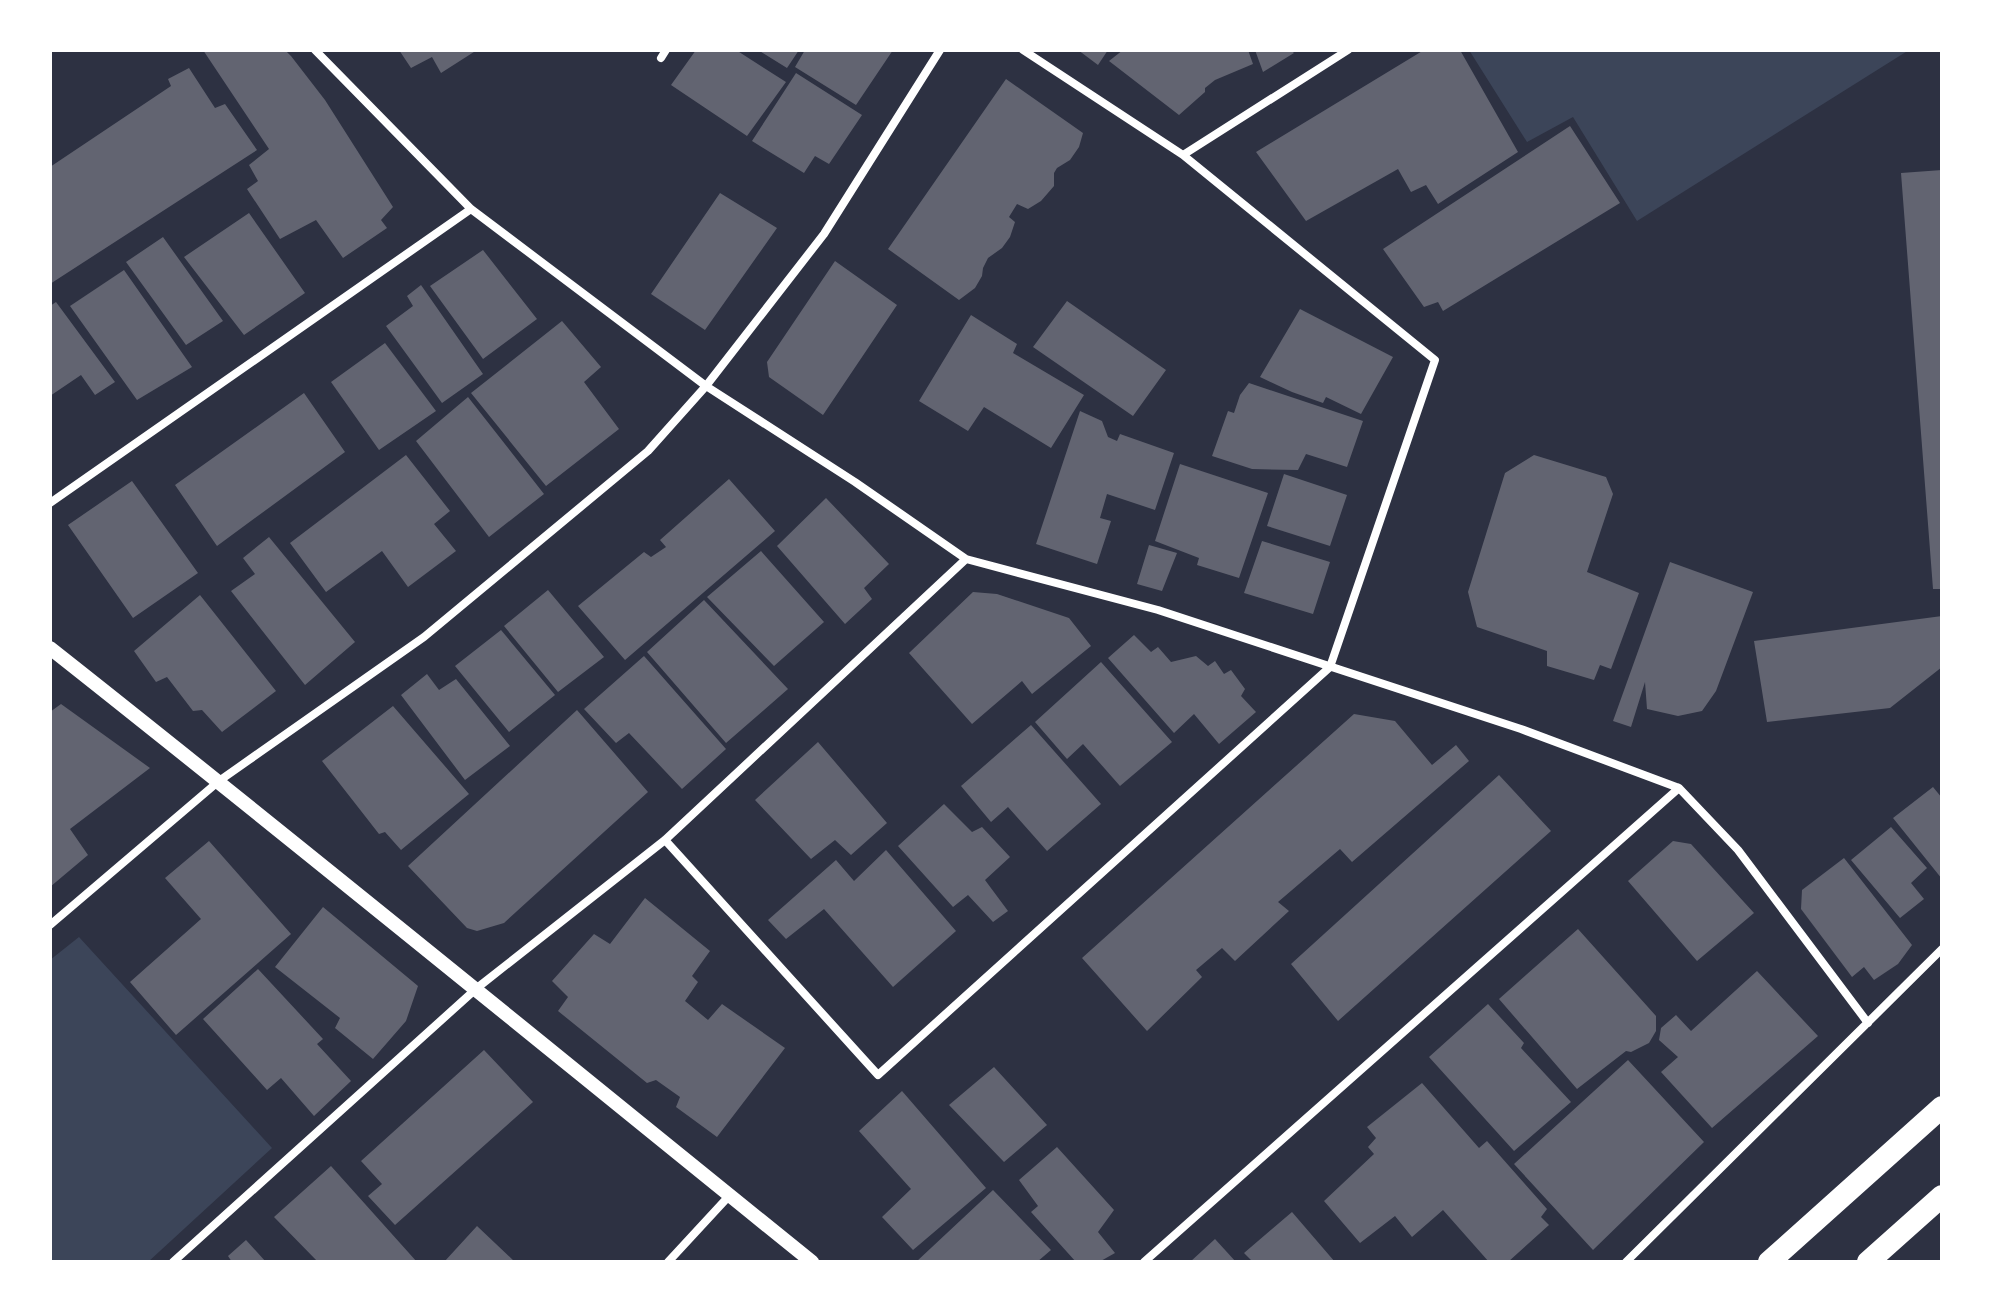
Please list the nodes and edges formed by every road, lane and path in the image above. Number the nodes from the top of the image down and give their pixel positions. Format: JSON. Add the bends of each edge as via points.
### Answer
{"nodes":[{"id":1,"x":315,"y":50,"type":"edge"},
{"id":2,"x":940,"y":50,"type":"edge"},
{"id":3,"x":1023,"y":50,"type":"edge"},
{"id":4,"x":1348,"y":50,"type":"edge"},
{"id":5,"x":1183,"y":155,"type":"junction"},
{"id":6,"x":471,"y":209,"type":"junction"},
{"id":7,"x":706,"y":386,"type":"junction"},
{"id":8,"x":50,"y":503,"type":"edge"},
{"id":9,"x":966,"y":559,"type":"junction"},
{"id":10,"x":50,"y":648,"type":"edge"},
{"id":11,"x":1330,"y":667,"type":"junction"},
{"id":12,"x":219,"y":781,"type":"junction"},
{"id":13,"x":1679,"y":788,"type":"junction"},
{"id":14,"x":665,"y":840,"type":"junction"},
{"id":15,"x":50,"y":925,"type":"edge"},
{"id":16,"x":1942,"y":949,"type":"edge"},
{"id":17,"x":477,"y":988,"type":"junction"},
{"id":18,"x":1868,"y":1023,"type":"junction"},
{"id":19,"x":1942,"y":1107,"type":"edge"},
{"id":20,"x":729,"y":1196,"type":"junction"},
{"id":21,"x":1942,"y":1196,"type":"edge"},
{"id":22,"x":173,"y":1262,"type":"edge"},
{"id":23,"x":668,"y":1262,"type":"edge"},
{"id":24,"x":812,"y":1262,"type":"edge"},
{"id":25,"x":1144,"y":1262,"type":"edge"},
{"id":26,"x":1626,"y":1262,"type":"edge"},
{"id":27,"x":1769,"y":1262,"type":"edge"},
{"id":28,"x":1868,"y":1262,"type":"edge"}],
"edges":[{"from":1,"to":6,"type":"street"},
{"from":2,"to":7,"type":"street","via":[[824,234]]},
{"from":3,"to":5,"type":"street"},
{"from":4,"to":5,"type":"street"},
{"from":5,"to":11,"type":"street","via":[[1435,360]]},
{"from":6,"to":7,"type":"street"},
{"from":6,"to":8,"type":"street"},
{"from":7,"to":9,"type":"street"},
{"from":7,"to":12,"type":"street","via":[[648,451],[424,637]]},
{"from":9,"to":11,"type":"street","via":[[1158,610]]},
{"from":9,"to":14,"type":"street"},
{"from":10,"to":12,"type":"street"},
{"from":11,"to":13,"type":"street"},
{"from":11,"to":14,"type":"street","via":[[878,1075]]},
{"from":12,"to":15,"type":"street"},
{"from":12,"to":17,"type":"street"},
{"from":13,"to":18,"type":"street","via":[[1738,850]]},
{"from":13,"to":25,"type":"street"},
{"from":14,"to":17,"type":"street"},
{"from":16,"to":18,"type":"street"},
{"from":17,"to":20,"type":"street"},
{"from":17,"to":22,"type":"street"},
{"from":18,"to":26,"type":"street"},
{"from":19,"to":27,"type":"highway"},
{"from":20,"to":23,"type":"street"},
{"from":20,"to":24,"type":"street"},
{"from":21,"to":28,"type":"highway"}]}
